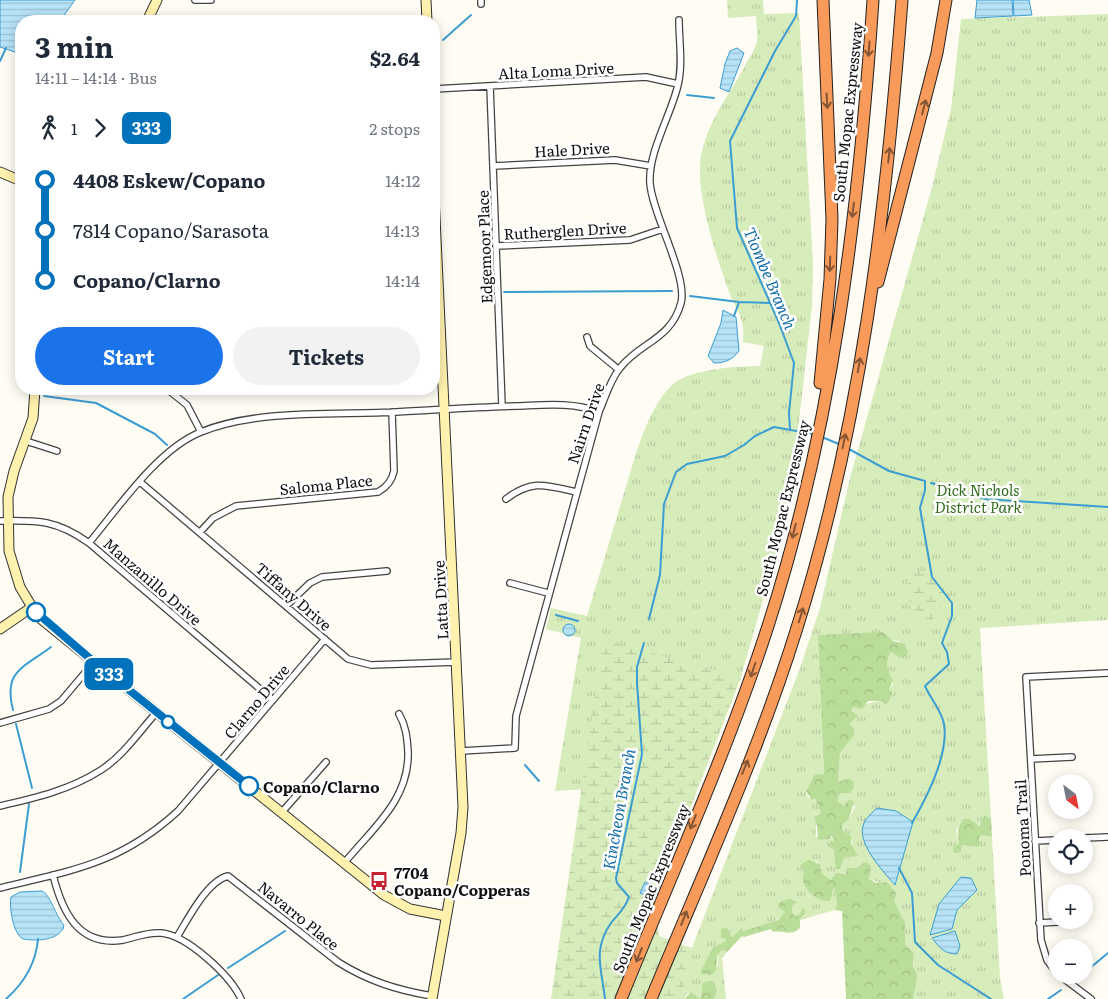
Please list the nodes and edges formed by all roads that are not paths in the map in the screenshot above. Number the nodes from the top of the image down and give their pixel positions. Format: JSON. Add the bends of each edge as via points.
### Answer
{"nodes":[{"id":1,"x":157,"y":0,"type":"edge"},
{"id":2,"x":195,"y":0,"type":"edge"},
{"id":3,"x":210,"y":0,"type":"edge"},
{"id":4,"x":426,"y":0,"type":"edge"},
{"id":5,"x":823,"y":0,"type":"edge"},
{"id":6,"x":872,"y":0,"type":"edge"},
{"id":7,"x":902,"y":0,"type":"edge"},
{"id":8,"x":946,"y":0,"type":"edge"},
{"id":9,"x":150,"y":15,"type":"edge"},
{"id":10,"x":427,"y":15,"type":"edge"},
{"id":11,"x":678,"y":20,"type":"dead end"},
{"id":12,"x":678,"y":84,"type":"junction"},
{"id":13,"x":490,"y":86,"type":"junction"},
{"id":14,"x":440,"y":89,"type":"edge"},
{"id":15,"x":493,"y":166,"type":"junction"},
{"id":16,"x":651,"y":166,"type":"junction"},
{"id":17,"x":0,"y":172,"type":"edge"},
{"id":18,"x":15,"y":178,"type":"edge"},
{"id":19,"x":663,"y":228,"type":"junction"},
{"id":20,"x":496,"y":246,"type":"junction"},
{"id":21,"x":869,"y":307,"type":"junction"},
{"id":22,"x":440,"y":328,"type":"edge"},
{"id":23,"x":587,"y":337,"type":"dead end"},
{"id":24,"x":618,"y":369,"type":"junction"},
{"id":25,"x":35,"y":395,"type":"edge"},
{"id":26,"x":174,"y":395,"type":"edge"},
{"id":27,"x":820,"y":404,"type":"junction"},
{"id":28,"x":502,"y":406,"type":"junction"},
{"id":29,"x":445,"y":409,"type":"junction"},
{"id":30,"x":392,"y":412,"type":"junction"},
{"id":31,"x":599,"y":412,"type":"junction"},
{"id":32,"x":201,"y":432,"type":"junction"},
{"id":33,"x":26,"y":441,"type":"junction"},
{"id":34,"x":57,"y":451,"type":"dead end"},
{"id":35,"x":140,"y":482,"type":"junction"},
{"id":36,"x":576,"y":492,"type":"junction"},
{"id":37,"x":506,"y":499,"type":"dead end"},
{"id":38,"x":4,"y":521,"type":"edge"},
{"id":39,"x":200,"y":532,"type":"junction"},
{"id":40,"x":89,"y":543,"type":"junction"},
{"id":41,"x":387,"y":571,"type":"dead end"},
{"id":42,"x":510,"y":583,"type":"dead end"},
{"id":43,"x":548,"y":593,"type":"junction"},
{"id":44,"x":286,"y":606,"type":"junction"},
{"id":45,"x":32,"y":607,"type":"junction"},
{"id":46,"x":0,"y":629,"type":"edge"},
{"id":47,"x":325,"y":639,"type":"junction"},
{"id":48,"x":94,"y":662,"type":"junction"},
{"id":49,"x":457,"y":662,"type":"junction"},
{"id":50,"x":1108,"y":673,"type":"edge"},
{"id":51,"x":272,"y":700,"type":"junction"},
{"id":52,"x":156,"y":713,"type":"junction"},
{"id":53,"x":399,"y":714,"type":"dead end"},
{"id":54,"x":0,"y":723,"type":"edge"},
{"id":55,"x":461,"y":751,"type":"junction"},
{"id":56,"x":1072,"y":757,"type":"dead end"},
{"id":57,"x":1031,"y":759,"type":"junction"},
{"id":58,"x":326,"y":762,"type":"dead end"},
{"id":59,"x":219,"y":763,"type":"junction"},
{"id":60,"x":0,"y":806,"type":"edge"},
{"id":61,"x":282,"y":812,"type":"junction"},
{"id":62,"x":1108,"y":837,"type":"edge"},
{"id":63,"x":1093,"y":838,"type":"edge"},
{"id":64,"x":1048,"y":840,"type":"edge"},
{"id":65,"x":1035,"y":841,"type":"junction"},
{"id":66,"x":345,"y":862,"type":"junction"},
{"id":67,"x":53,"y":875,"type":"junction"},
{"id":68,"x":0,"y":888,"type":"edge"},
{"id":69,"x":446,"y":916,"type":"junction"},
{"id":70,"x":1039,"y":923,"type":"junction"},
{"id":71,"x":1048,"y":923,"type":"edge"},
{"id":72,"x":177,"y":937,"type":"junction"},
{"id":73,"x":1048,"y":959,"type":"edge"},
{"id":74,"x":1071,"y":984,"type":"edge"},
{"id":75,"x":432,"y":998,"type":"edge"},
{"id":76,"x":241,"y":999,"type":"edge"},
{"id":77,"x":621,"y":999,"type":"edge"},
{"id":78,"x":651,"y":999,"type":"edge"},
{"id":79,"x":1091,"y":999,"type":"edge"}],
"edges":[{"from":1,"to":9,"type":"street"},
{"from":2,"to":3,"type":"street"},
{"from":4,"to":10,"type":"street"},
{"from":5,"to":27,"type":"highway","one_way":true,"via":[[832,219]]},
{"from":6,"to":27,"type":"highway","name":"South Mopac Expressway","one_way":true,"via":[[857,180],[846,267]]},
{"from":21,"to":7,"type":"highway","one_way":true,"via":[[892,129]]},
{"from":21,"to":8,"type":"highway","one_way":true,"via":[[876,292],[929,88]]},
{"from":11,"to":12,"type":"street","name":"Nairn Drive"},
{"from":12,"to":13,"type":"street","name":"Alta Loma Drive","via":[[646,77]]},
{"from":12,"to":16,"type":"street","name":"Nairn Drive"},
{"from":13,"to":14,"type":"street","name":"Alta Loma Drive"},
{"from":13,"to":15,"type":"street","name":"Edgemoor Place"},
{"from":15,"to":16,"type":"street","name":"Hale Drive","via":[[615,160]]},
{"from":15,"to":20,"type":"street","name":"Edgemoor Place"},
{"from":16,"to":19,"type":"street","name":"Nairn Drive","via":[[651,190]]},
{"from":17,"to":18,"type":"street"},
{"from":19,"to":20,"type":"street","name":"Rutherglen Drive","via":[[630,240]]},
{"from":19,"to":24,"type":"street","name":"Nairn Drive","via":[[681,284],[681,302],[674,320],[664,333]]},
{"from":20,"to":28,"type":"street","name":"Edgemoor Place"},
{"from":78,"to":21,"type":"highway","one_way":true,"via":[[787,659],[813,574],[838,469]]},
{"from":22,"to":29,"type":"street","name":"Latta Drive"},
{"from":23,"to":24,"type":"street","via":[[590,346]]},
{"from":24,"to":31,"type":"street","name":"Nairn Drive"},
{"from":25,"to":33,"type":"street","via":[[33,418]]},
{"from":26,"to":32,"type":"street","via":[[187,405]]},
{"from":27,"to":77,"type":"highway","name":"South Mopac Expressway","one_way":true,"via":[[820,420],[785,566],[751,676]]},
{"from":28,"to":29,"type":"street"},
{"from":28,"to":31,"type":"street","via":[[568,404]]},
{"from":29,"to":30,"type":"street"},
{"from":29,"to":49,"type":"street","name":"Latta Drive"},
{"from":30,"to":32,"type":"street","via":[[253,418]]},
{"from":30,"to":39,"type":"street","name":"Saloma Place","via":[[394,470],[384,489],[236,506],[212,518]]},
{"from":31,"to":36,"type":"street","name":"Nairn Drive"},
{"from":32,"to":35,"type":"street","via":[[171,450]]},
{"from":33,"to":34,"type":"street"},
{"from":33,"to":38,"type":"street","via":[[14,471]]},
{"from":35,"to":39,"type":"street","name":"Tiffany Drive"},
{"from":35,"to":40,"type":"street"},
{"from":36,"to":37,"type":"street","via":[[540,484],[521,488]]},
{"from":36,"to":43,"type":"street","name":"Nairn Drive"},
{"from":38,"to":40,"type":"street","name":"Manzanillo Drive","via":[[50,522],[73,531]]},
{"from":38,"to":45,"type":"street","via":[[14,571]]},
{"from":39,"to":44,"type":"street","name":"Tiffany Drive"},
{"from":40,"to":51,"type":"street","name":"Manzanillo Drive"},
{"from":41,"to":44,"type":"street","via":[[322,577],[310,582]]},
{"from":42,"to":43,"type":"street"},
{"from":43,"to":55,"type":"street","name":"Nairn Drive","via":[[516,716],[514,748]]},
{"from":44,"to":47,"type":"street","name":"Tiffany Drive"},
{"from":45,"to":46,"type":"street"},
{"from":45,"to":48,"type":"street"},
{"from":47,"to":49,"type":"street","name":"Tiffany Drive","via":[[348,659],[361,664]]},
{"from":47,"to":51,"type":"street","name":"Clarno Drive"},
{"from":48,"to":52,"type":"street"},
{"from":48,"to":54,"type":"street","via":[[49,709]]},
{"from":49,"to":55,"type":"street","name":"Latta Drive"},
{"from":50,"to":57,"type":"street","name":"Ponoma Trail","via":[[1026,678]]},
{"from":51,"to":59,"type":"street","name":"Clarno Drive"},
{"from":52,"to":59,"type":"street"},
{"from":52,"to":60,"type":"street","via":[[102,770],[72,787]]},
{"from":53,"to":66,"type":"street","via":[[406,730],[408,758],[402,790],[392,808]]},
{"from":55,"to":69,"type":"street","name":"Latta Drive","via":[[461,833]]},
{"from":56,"to":57,"type":"street"},
{"from":57,"to":65,"type":"street","name":"Ponoma Trail"},
{"from":58,"to":61,"type":"street"},
{"from":59,"to":61,"type":"street"},
{"from":59,"to":67,"type":"street","name":"Clarno Drive","via":[[178,810],[144,839],[96,864]]},
{"from":61,"to":66,"type":"street"},
{"from":62,"to":63,"type":"street"},
{"from":64,"to":65,"type":"street"},
{"from":65,"to":70,"type":"street","name":"Ponoma Trail"},
{"from":66,"to":69,"type":"street","via":[[410,909]]},
{"from":67,"to":68,"type":"street","name":"Clarno Drive"},
{"from":67,"to":72,"type":"street","via":[[64,911],[89,935],[112,940],[152,933]]},
{"from":69,"to":75,"type":"street","name":"Latta Drive"},
{"from":70,"to":71,"type":"street"},
{"from":70,"to":73,"type":"street","name":"Ponoma Trail"},
{"from":72,"to":75,"type":"street","name":"Navarro Place","via":[[216,882],[228,876],[356,973],[398,990]]},
{"from":72,"to":76,"type":"street","via":[[226,975],[236,986]]},
{"from":74,"to":79,"type":"street","name":"Ponoma Trail"}]}
